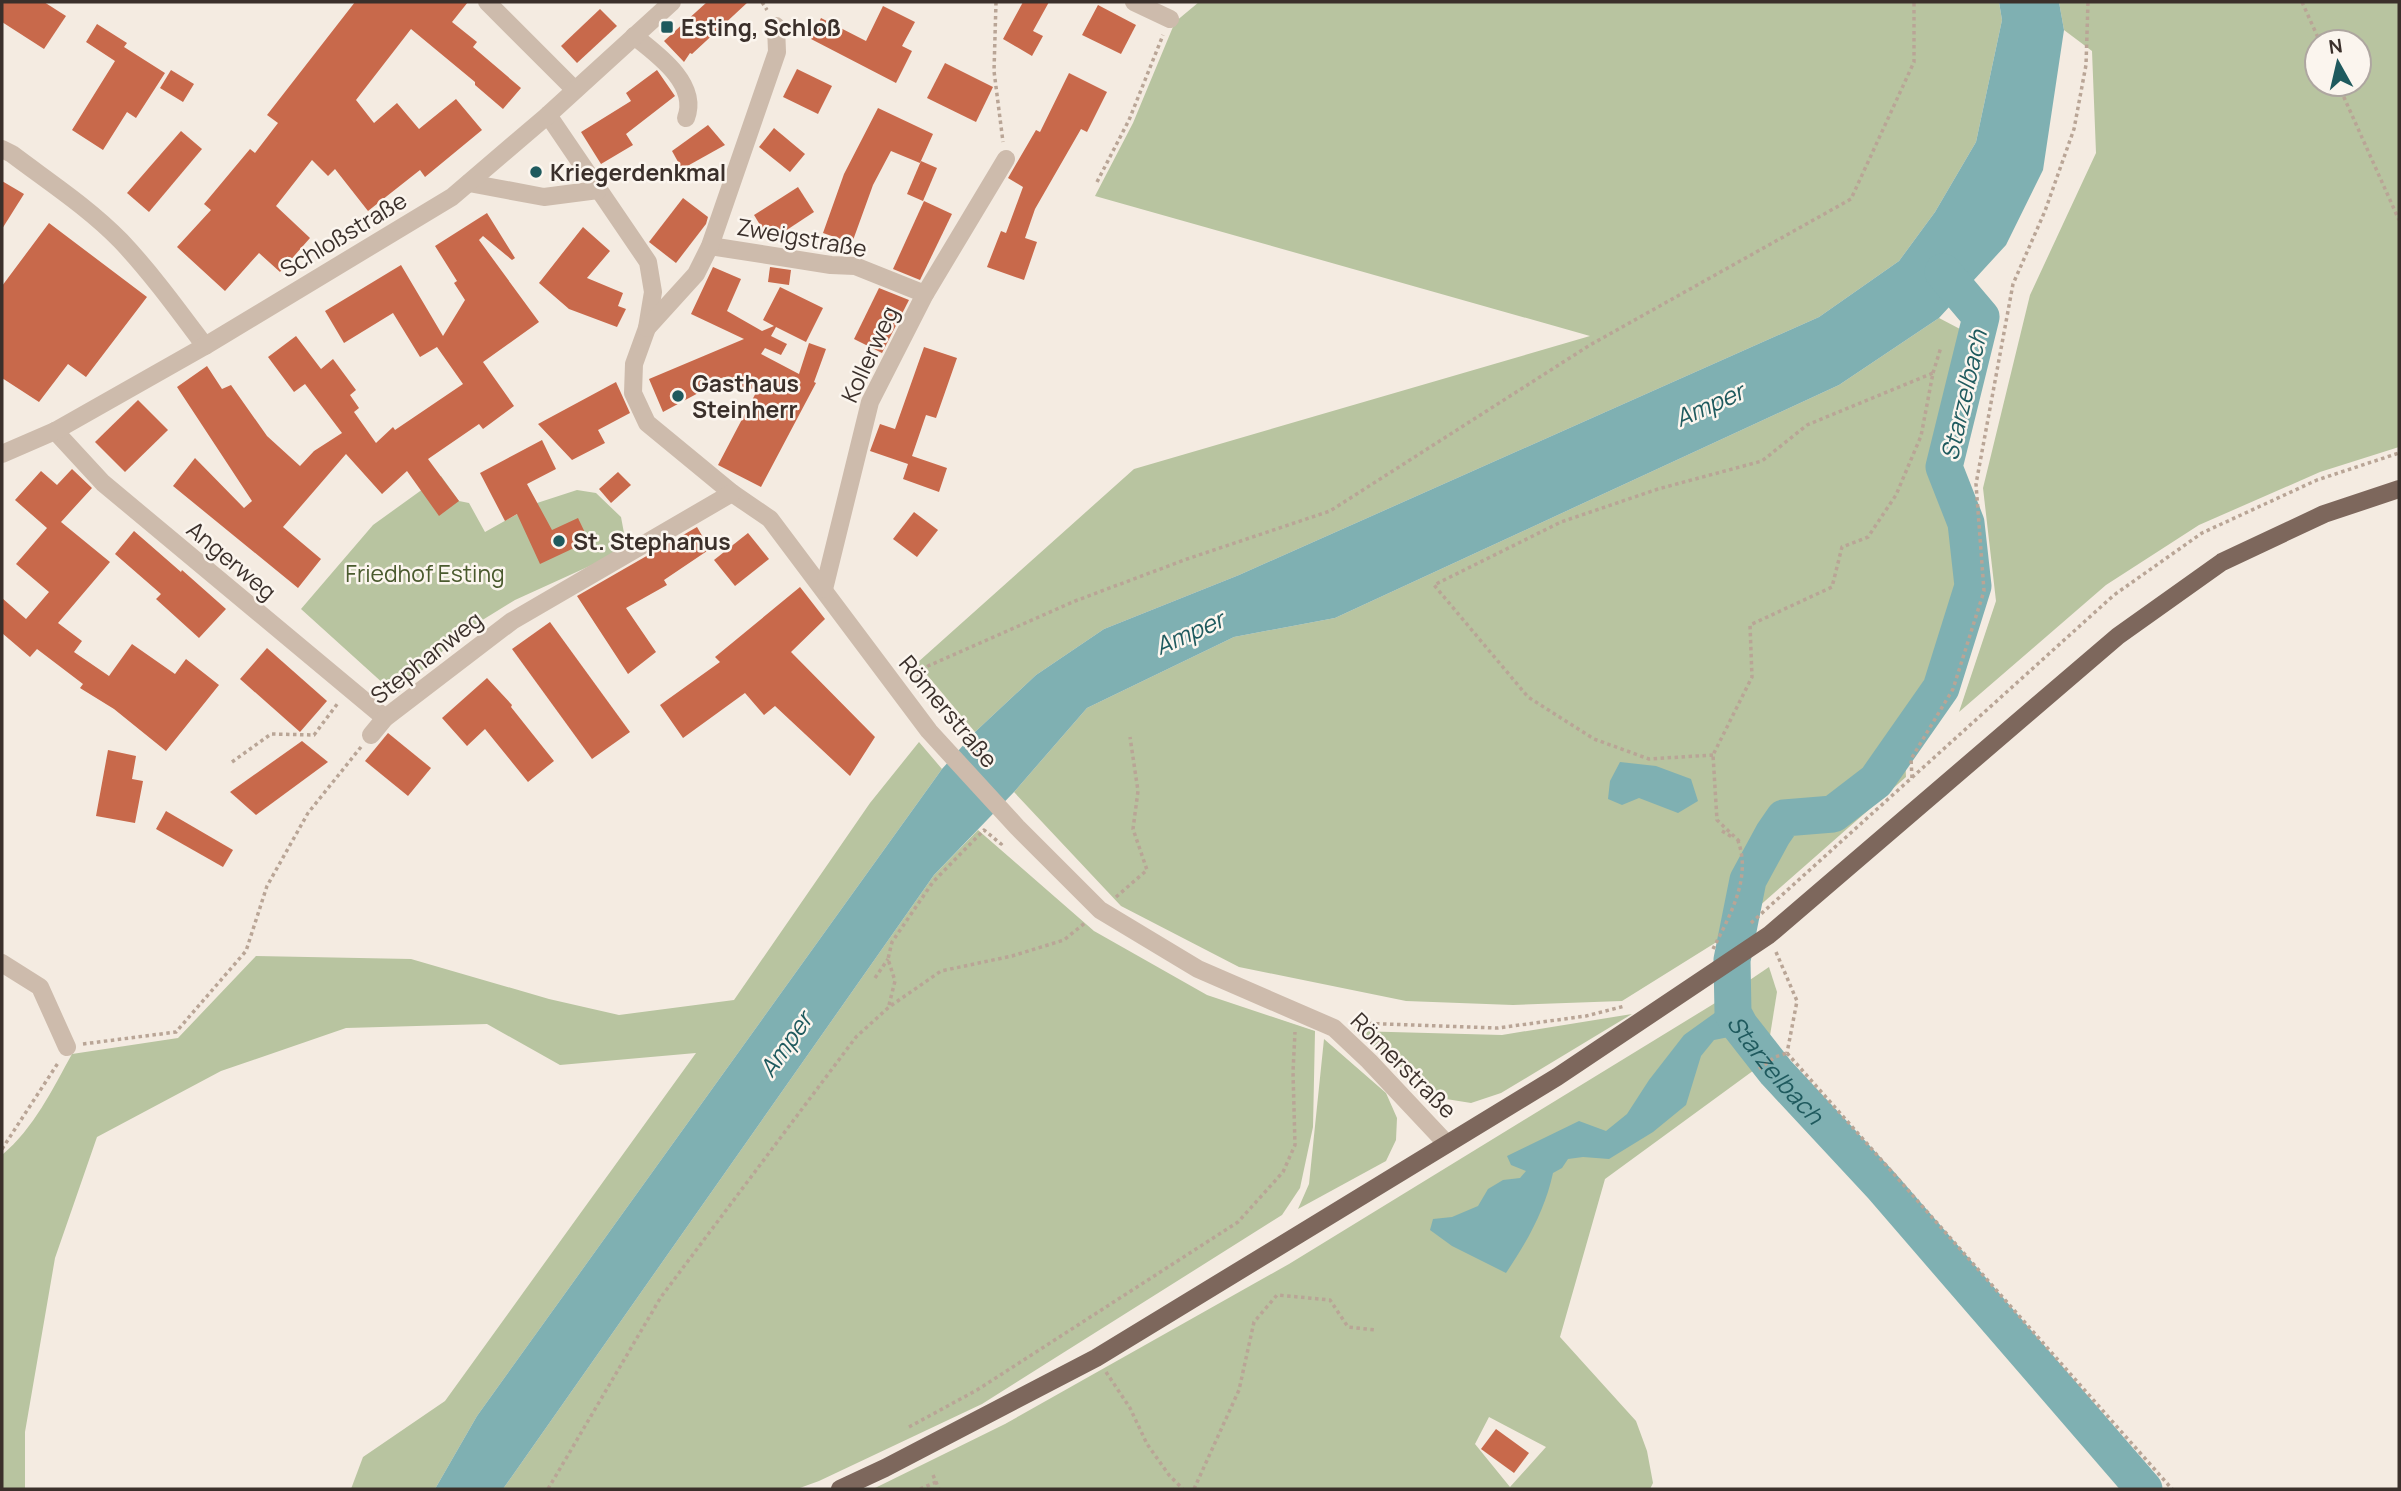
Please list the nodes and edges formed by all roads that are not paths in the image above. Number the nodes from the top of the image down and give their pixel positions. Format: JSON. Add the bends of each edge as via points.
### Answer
{"nodes":[{"id":1,"x":487,"y":2,"type":"edge"},
{"id":2,"x":672,"y":2,"type":"edge"},
{"id":3,"x":1134,"y":2,"type":"edge"},
{"id":4,"x":1170,"y":19,"type":"road end"},
{"id":5,"x":776,"y":26,"type":"dead end"},
{"id":6,"x":634,"y":36,"type":"junction"},
{"id":7,"x":575,"y":90,"type":"junction"},
{"id":8,"x":548,"y":115,"type":"junction"},
{"id":9,"x":686,"y":118,"type":"dead end"},
{"id":10,"x":2,"y":149,"type":"edge"},
{"id":11,"x":1006,"y":159,"type":"road end"},
{"id":12,"x":469,"y":183,"type":"junction"},
{"id":13,"x":598,"y":190,"type":"junction"},
{"id":14,"x":710,"y":246,"type":"junction"},
{"id":15,"x":925,"y":294,"type":"junction"},
{"id":16,"x":648,"y":328,"type":"junction"},
{"id":17,"x":205,"y":346,"type":"junction"},
{"id":18,"x":55,"y":431,"type":"junction"},
{"id":19,"x":2,"y":454,"type":"edge"},
{"id":20,"x":2399,"y":489,"type":"edge"},
{"id":21,"x":732,"y":494,"type":"junction"},
{"id":22,"x":824,"y":589,"type":"junction"},
{"id":23,"x":385,"y":718,"type":"junction"},
{"id":24,"x":371,"y":735,"type":"road end"},
{"id":25,"x":2,"y":963,"type":"edge"},
{"id":26,"x":67,"y":1047,"type":"road end"},
{"id":27,"x":1447,"y":1144,"type":"junction"},
{"id":28,"x":840,"y":1489,"type":"edge"}],
"edges":[{"from":1,"to":7,"type":"street"},
{"from":2,"to":6,"type":"street","name":"Schloßstraße"},
{"from":3,"to":4,"type":"street"},
{"from":5,"to":14,"type":"street","via":[[778,52]]},
{"from":6,"to":7,"type":"street","name":"Schloßstraße"},
{"from":6,"to":9,"type":"street","via":[[670,64],[683,85],[690,109]]},
{"from":7,"to":8,"type":"street","name":"Schloßstraße"},
{"from":8,"to":12,"type":"street","name":"Schloßstraße"},
{"from":8,"to":13,"type":"street","name":"Römerstraße"},
{"from":10,"to":17,"type":"street","via":[[71,198],[119,240]]},
{"from":11,"to":15,"type":"street","name":"Kollerweg"},
{"from":12,"to":13,"type":"street","via":[[544,197]]},
{"from":12,"to":17,"type":"street","name":"Schloßstraße"},
{"from":13,"to":16,"type":"street","name":"Römerstraße","via":[[648,262],[653,292]]},
{"from":14,"to":15,"type":"street","name":"Zweigstraße","via":[[855,266]]},
{"from":14,"to":16,"type":"street","via":[[696,274]]},
{"from":15,"to":22,"type":"street","name":"Kollerweg","via":[[870,401]]},
{"from":16,"to":21,"type":"street","name":"Römerstraße","via":[[634,364],[633,393],[647,423]]},
{"from":17,"to":18,"type":"street","name":"Schloßstraße"},
{"from":18,"to":19,"type":"street","name":"Schloßstraße"},
{"from":18,"to":23,"type":"street","name":"Angerweg","via":[[103,483]]},
{"from":20,"to":27,"type":"main road","via":[[2324,514],[2222,562],[2118,636],[1769,935],[1558,1077]]},
{"from":21,"to":22,"type":"street","name":"Römerstraße","via":[[770,519]]},
{"from":21,"to":23,"type":"street","name":"Stephanweg","via":[[512,621]]},
{"from":22,"to":27,"type":"street","name":"Römerstraße","via":[[929,731],[1100,910],[1198,969],[1334,1028]]},
{"from":23,"to":24,"type":"street","name":"Stephanweg"},
{"from":25,"to":26,"type":"street","via":[[40,987]]},
{"from":27,"to":28,"type":"main road","via":[[1096,1358]]}]}
